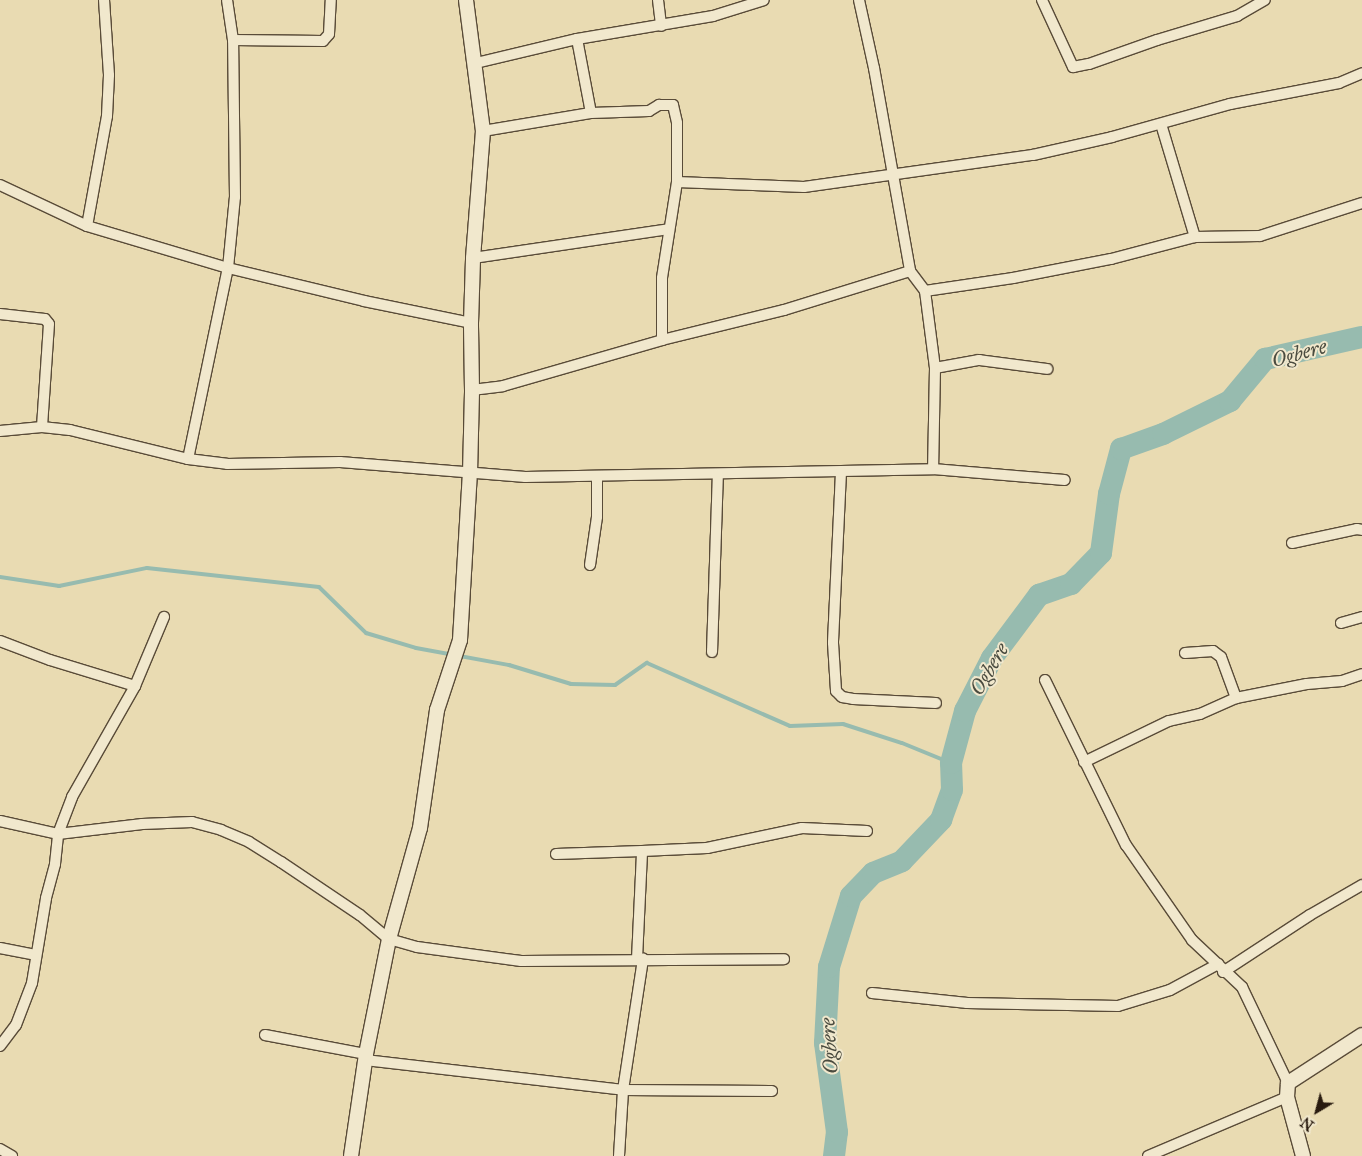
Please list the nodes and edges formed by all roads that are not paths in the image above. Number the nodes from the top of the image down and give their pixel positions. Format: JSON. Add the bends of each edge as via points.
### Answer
{"nodes":[{"id":1,"x":104,"y":0,"type":"edge"},
{"id":2,"x":227,"y":0,"type":"edge"},
{"id":3,"x":331,"y":0,"type":"edge"},
{"id":4,"x":466,"y":0,"type":"edge"},
{"id":5,"x":658,"y":0,"type":"edge"},
{"id":6,"x":764,"y":0,"type":"edge"},
{"id":7,"x":859,"y":0,"type":"edge"},
{"id":8,"x":1042,"y":0,"type":"edge"},
{"id":9,"x":1265,"y":0,"type":"edge"},
{"id":10,"x":661,"y":26,"type":"junction"},
{"id":11,"x":577,"y":39,"type":"junction"},
{"id":12,"x":233,"y":40,"type":"junction"},
{"id":13,"x":476,"y":63,"type":"junction"},
{"id":14,"x":1362,"y":73,"type":"edge"},
{"id":15,"x":591,"y":113,"type":"junction"},
{"id":16,"x":1160,"y":124,"type":"junction"},
{"id":17,"x":483,"y":131,"type":"junction"},
{"id":18,"x":892,"y":176,"type":"junction"},
{"id":19,"x":677,"y":182,"type":"junction"},
{"id":20,"x":0,"y":185,"type":"edge"},
{"id":21,"x":1362,"y":203,"type":"edge"},
{"id":22,"x":87,"y":226,"type":"junction"},
{"id":23,"x":669,"y":230,"type":"junction"},
{"id":24,"x":1195,"y":237,"type":"junction"},
{"id":25,"x":473,"y":258,"type":"junction"},
{"id":26,"x":228,"y":268,"type":"junction"},
{"id":27,"x":910,"y":271,"type":"junction"},
{"id":28,"x":925,"y":290,"type":"junction"},
{"id":29,"x":0,"y":314,"type":"edge"},
{"id":30,"x":471,"y":323,"type":"junction"},
{"id":31,"x":662,"y":340,"type":"junction"},
{"id":32,"x":935,"y":368,"type":"junction"},
{"id":33,"x":1047,"y":369,"type":"dead end"},
{"id":34,"x":472,"y":390,"type":"junction"},
{"id":35,"x":42,"y":427,"type":"junction"},
{"id":36,"x":0,"y":430,"type":"edge"},
{"id":37,"x":188,"y":459,"type":"junction"},
{"id":38,"x":933,"y":469,"type":"junction"},
{"id":39,"x":841,"y":472,"type":"junction"},
{"id":40,"x":470,"y":474,"type":"junction"},
{"id":41,"x":718,"y":474,"type":"junction"},
{"id":42,"x":597,"y":477,"type":"junction"},
{"id":43,"x":1065,"y":480,"type":"dead end"},
{"id":44,"x":1362,"y":530,"type":"edge"},
{"id":45,"x":1292,"y":543,"type":"dead end"},
{"id":46,"x":590,"y":565,"type":"dead end"},
{"id":47,"x":1362,"y":616,"type":"edge"},
{"id":48,"x":164,"y":617,"type":"dead end"},
{"id":49,"x":1341,"y":624,"type":"dead end"},
{"id":50,"x":0,"y":641,"type":"edge"},
{"id":51,"x":712,"y":652,"type":"dead end"},
{"id":52,"x":1185,"y":653,"type":"dead end"},
{"id":53,"x":1362,"y":674,"type":"edge"},
{"id":54,"x":1045,"y":680,"type":"dead end"},
{"id":55,"x":135,"y":686,"type":"junction"},
{"id":56,"x":1236,"y":698,"type":"junction"},
{"id":57,"x":936,"y":703,"type":"dead end"},
{"id":58,"x":1084,"y":762,"type":"junction"},
{"id":59,"x":0,"y":821,"type":"edge"},
{"id":60,"x":867,"y":831,"type":"dead end"},
{"id":61,"x":58,"y":834,"type":"junction"},
{"id":62,"x":642,"y":851,"type":"junction"},
{"id":63,"x":556,"y":854,"type":"dead end"},
{"id":64,"x":1362,"y":885,"type":"edge"},
{"id":65,"x":389,"y":939,"type":"junction"},
{"id":66,"x":0,"y":948,"type":"edge"},
{"id":67,"x":35,"y":955,"type":"junction"},
{"id":68,"x":640,"y":959,"type":"junction"},
{"id":69,"x":784,"y":959,"type":"dead end"},
{"id":70,"x":1221,"y":968,"type":"junction"},
{"id":71,"x":872,"y":993,"type":"dead end"},
{"id":72,"x":1362,"y":1035,"type":"edge"},
{"id":73,"x":265,"y":1036,"type":"dead end"},
{"id":74,"x":0,"y":1046,"type":"edge"},
{"id":75,"x":365,"y":1057,"type":"junction"},
{"id":76,"x":1288,"y":1083,"type":"junction"},
{"id":77,"x":623,"y":1090,"type":"junction"},
{"id":78,"x":772,"y":1091,"type":"dead end"},
{"id":79,"x":1286,"y":1097,"type":"junction"},
{"id":80,"x":0,"y":1149,"type":"edge"},
{"id":81,"x":12,"y":1156,"type":"edge"},
{"id":82,"x":351,"y":1156,"type":"edge"},
{"id":83,"x":619,"y":1156,"type":"edge"},
{"id":84,"x":1148,"y":1156,"type":"edge"},
{"id":85,"x":1304,"y":1156,"type":"edge"}],
"edges":[{"from":1,"to":22,"type":"street","via":[[107,116]]},
{"from":2,"to":12,"type":"street"},
{"from":3,"to":12,"type":"street","via":[[329,34],[323,41]]},
{"from":4,"to":13,"type":"street"},
{"from":5,"to":10,"type":"street"},
{"from":6,"to":10,"type":"street","via":[[713,16]]},
{"from":7,"to":18,"type":"street"},
{"from":8,"to":9,"type":"street","via":[[1072,66],[1089,64],[1237,16]]},
{"from":10,"to":11,"type":"street"},
{"from":11,"to":13,"type":"street"},
{"from":11,"to":15,"type":"street"},
{"from":12,"to":26,"type":"street","via":[[235,197]]},
{"from":13,"to":17,"type":"street"},
{"from":14,"to":16,"type":"street","via":[[1339,83],[1230,104]]},
{"from":15,"to":17,"type":"street"},
{"from":15,"to":19,"type":"street","via":[[649,111],[659,105],[673,105],[677,123]]},
{"from":16,"to":18,"type":"street","via":[[1033,155]]},
{"from":16,"to":24,"type":"street"},
{"from":17,"to":25,"type":"street"},
{"from":18,"to":19,"type":"street","via":[[804,187]]},
{"from":18,"to":27,"type":"street"},
{"from":19,"to":23,"type":"street"},
{"from":20,"to":22,"type":"street"},
{"from":21,"to":24,"type":"street","via":[[1260,236]]},
{"from":22,"to":26,"type":"street"},
{"from":23,"to":25,"type":"street"},
{"from":23,"to":31,"type":"street","via":[[662,278]]},
{"from":24,"to":28,"type":"street","via":[[1112,259],[1014,278]]},
{"from":25,"to":30,"type":"street"},
{"from":26,"to":30,"type":"street"},
{"from":26,"to":37,"type":"street"},
{"from":27,"to":28,"type":"street"},
{"from":27,"to":31,"type":"street","via":[[784,310]]},
{"from":28,"to":32,"type":"street"},
{"from":29,"to":35,"type":"street","via":[[45,319],[50,324]]},
{"from":30,"to":34,"type":"street"},
{"from":31,"to":34,"type":"street","via":[[503,386]]},
{"from":32,"to":33,"type":"street","via":[[979,360]]},
{"from":32,"to":38,"type":"street"},
{"from":34,"to":40,"type":"street"},
{"from":35,"to":36,"type":"street"},
{"from":35,"to":37,"type":"street","via":[[70,430]]},
{"from":37,"to":40,"type":"street","via":[[227,464],[340,462]]},
{"from":38,"to":39,"type":"street"},
{"from":38,"to":43,"type":"street"},
{"from":39,"to":41,"type":"street"},
{"from":39,"to":57,"type":"street","via":[[833,643],[836,691],[842,697],[853,699]]},
{"from":40,"to":42,"type":"street"},
{"from":40,"to":65,"type":"street","via":[[460,640],[437,710],[420,828]]},
{"from":41,"to":42,"type":"street"},
{"from":41,"to":51,"type":"street"},
{"from":42,"to":46,"type":"street","via":[[597,517]]},
{"from":44,"to":45,"type":"street"},
{"from":47,"to":49,"type":"street"},
{"from":48,"to":55,"type":"street"},
{"from":50,"to":55,"type":"street"},
{"from":52,"to":56,"type":"street","via":[[1213,651],[1221,657]]},
{"from":53,"to":56,"type":"street","via":[[1342,681],[1307,684]]},
{"from":54,"to":58,"type":"street"},
{"from":55,"to":61,"type":"street","via":[[72,797]]},
{"from":56,"to":58,"type":"street","via":[[1200,714],[1169,721]]},
{"from":58,"to":70,"type":"street","via":[[1126,845],[1192,940]]},
{"from":59,"to":61,"type":"street"},
{"from":60,"to":62,"type":"street","via":[[802,828],[706,848]]},
{"from":61,"to":65,"type":"street","via":[[192,822],[221,830],[249,842],[281,862],[360,915]]},
{"from":61,"to":67,"type":"street","via":[[55,864]]},
{"from":62,"to":63,"type":"street"},
{"from":62,"to":68,"type":"street"},
{"from":64,"to":70,"type":"street"},
{"from":65,"to":68,"type":"street","via":[[417,947],[521,961]]},
{"from":65,"to":75,"type":"street"},
{"from":66,"to":67,"type":"street"},
{"from":67,"to":74,"type":"street","via":[[32,983],[24,1007],[16,1025]]},
{"from":68,"to":69,"type":"street"},
{"from":68,"to":77,"type":"street"},
{"from":70,"to":71,"type":"street","via":[[1170,990],[1118,1006],[967,1003]]},
{"from":70,"to":76,"type":"street","via":[[1242,987]]},
{"from":72,"to":76,"type":"street"},
{"from":73,"to":75,"type":"street"},
{"from":75,"to":77,"type":"street"},
{"from":75,"to":82,"type":"street"},
{"from":76,"to":79,"type":"street"},
{"from":77,"to":78,"type":"street"},
{"from":77,"to":83,"type":"street"},
{"from":79,"to":84,"type":"street"},
{"from":79,"to":85,"type":"street"},
{"from":80,"to":81,"type":"street"}]}
